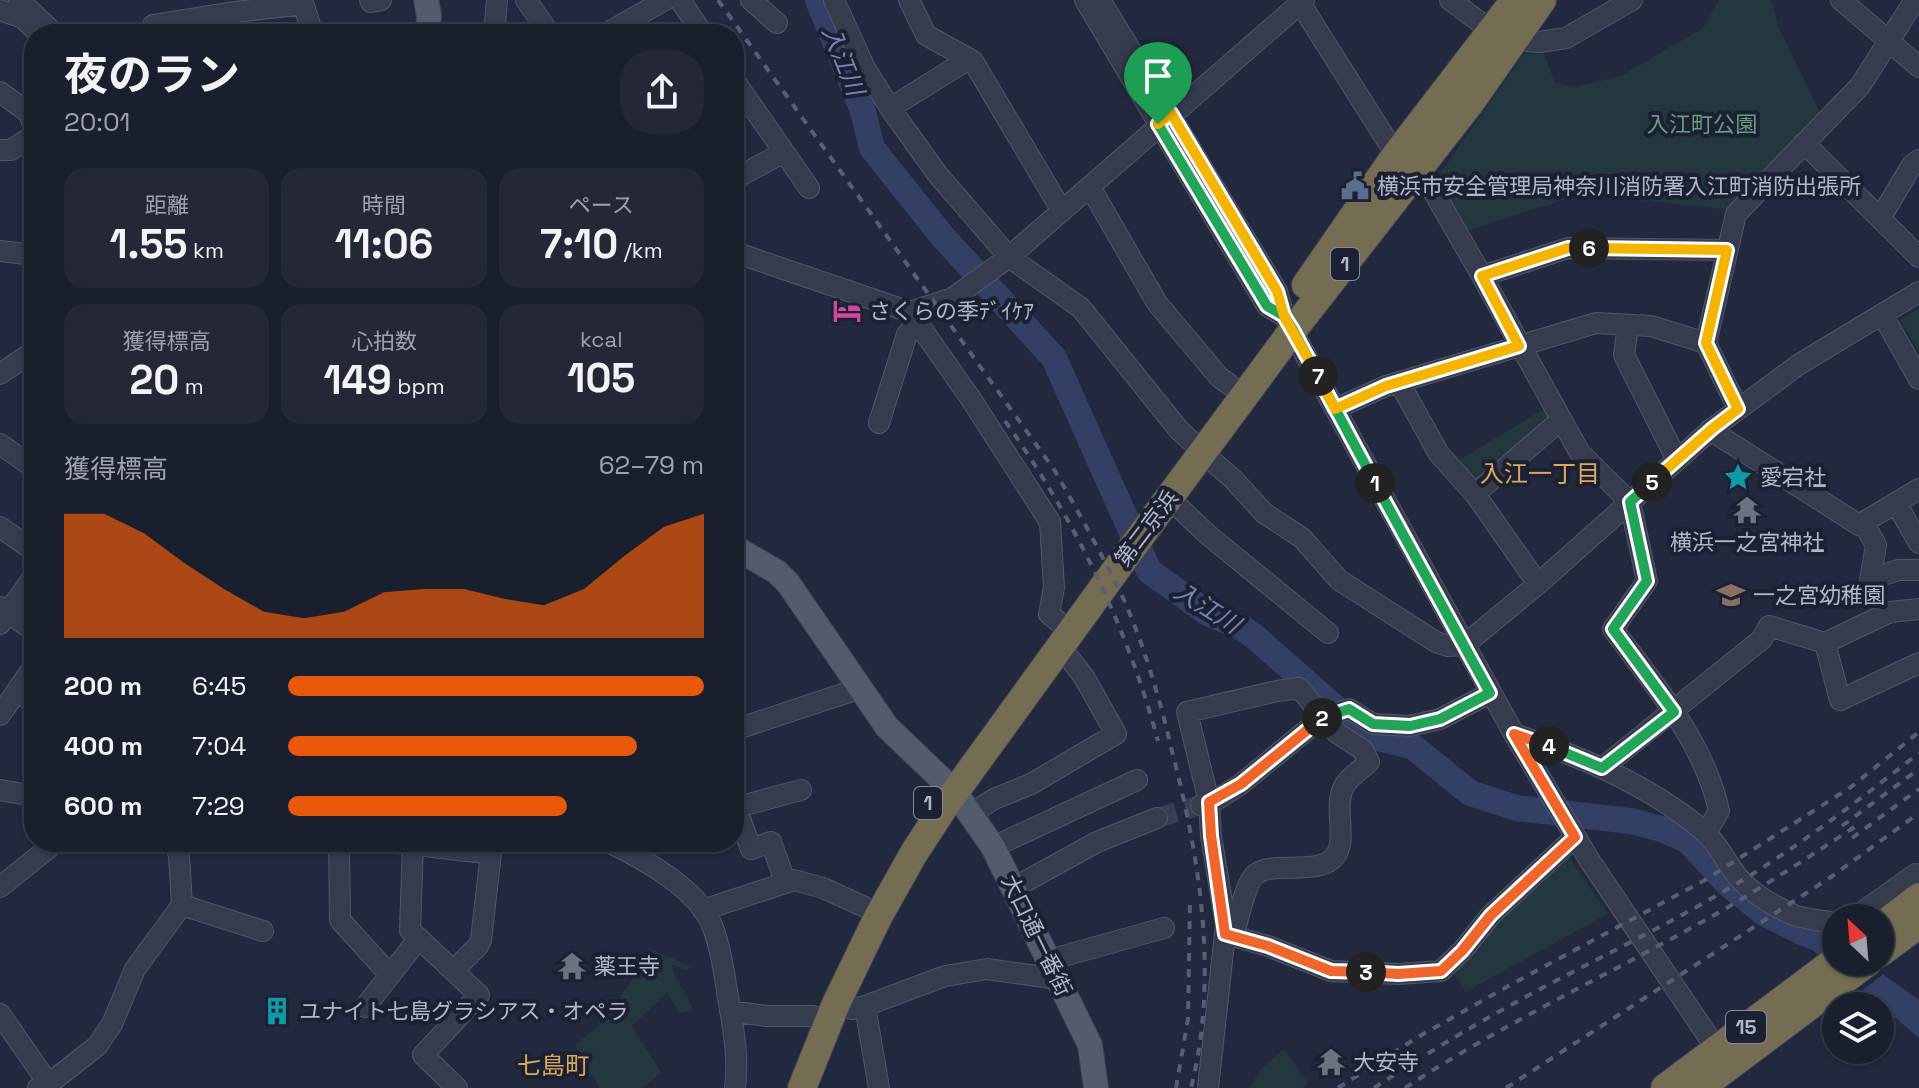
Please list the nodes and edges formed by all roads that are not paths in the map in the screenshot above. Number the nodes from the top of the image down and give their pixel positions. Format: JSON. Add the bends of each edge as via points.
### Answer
{"nodes":[{"id":1,"x":19,"y":0,"type":"edge"},
{"id":2,"x":370,"y":0,"type":"edge"},
{"id":3,"x":381,"y":0,"type":"edge"},
{"id":4,"x":426,"y":0,"type":"edge"},
{"id":5,"x":497,"y":0,"type":"edge"},
{"id":6,"x":526,"y":0,"type":"edge"},
{"id":7,"x":665,"y":0,"type":"edge"},
{"id":8,"x":680,"y":0,"type":"edge"},
{"id":9,"x":751,"y":0,"type":"edge"},
{"id":10,"x":834,"y":0,"type":"edge"},
{"id":11,"x":909,"y":0,"type":"edge"},
{"id":12,"x":1085,"y":0,"type":"edge"},
{"id":13,"x":1100,"y":0,"type":"edge"},
{"id":14,"x":1450,"y":0,"type":"edge"},
{"id":15,"x":1515,"y":0,"type":"edge"},
{"id":16,"x":1542,"y":0,"type":"edge"},
{"id":17,"x":1632,"y":0,"type":"edge"},
{"id":18,"x":1841,"y":0,"type":"edge"},
{"id":19,"x":1915,"y":0,"type":"edge"},
{"id":20,"x":303,"y":2,"type":"edge"},
{"id":21,"x":1302,"y":2,"type":"edge"},
{"id":22,"x":0,"y":10,"type":"edge"},
{"id":23,"x":777,"y":23,"type":"dead end"},
{"id":24,"x":29,"y":24,"type":"edge"},
{"id":25,"x":44,"y":24,"type":"edge"},
{"id":26,"x":159,"y":24,"type":"edge"},
{"id":27,"x":310,"y":24,"type":"edge"},
{"id":28,"x":429,"y":24,"type":"edge"},
{"id":29,"x":495,"y":24,"type":"edge"},
{"id":30,"x":543,"y":24,"type":"edge"},
{"id":31,"x":623,"y":24,"type":"edge"},
{"id":32,"x":696,"y":24,"type":"edge"},
{"id":33,"x":1503,"y":36,"type":"junction"},
{"id":34,"x":1889,"y":42,"type":"junction"},
{"id":35,"x":969,"y":59,"type":"junction"},
{"id":36,"x":1919,"y":67,"type":"edge"},
{"id":37,"x":0,"y":92,"type":"edge"},
{"id":38,"x":744,"y":95,"type":"edge"},
{"id":39,"x":890,"y":108,"type":"junction"},
{"id":40,"x":24,"y":109,"type":"edge"},
{"id":41,"x":1165,"y":119,"type":"junction"},
{"id":42,"x":24,"y":142,"type":"edge"},
{"id":43,"x":1804,"y":143,"type":"junction"},
{"id":44,"x":0,"y":150,"type":"edge"},
{"id":45,"x":783,"y":153,"type":"junction"},
{"id":46,"x":1919,"y":160,"type":"edge"},
{"id":47,"x":1407,"y":163,"type":"junction"},
{"id":48,"x":744,"y":174,"type":"edge"},
{"id":49,"x":1090,"y":187,"type":"junction"},
{"id":50,"x":809,"y":188,"type":"dead end"},
{"id":51,"x":1062,"y":211,"type":"junction"},
{"id":52,"x":1881,"y":217,"type":"junction"},
{"id":53,"x":1727,"y":250,"type":"junction"},
{"id":54,"x":0,"y":251,"type":"edge"},
{"id":55,"x":24,"y":254,"type":"edge"},
{"id":56,"x":744,"y":256,"type":"edge"},
{"id":57,"x":1009,"y":257,"type":"junction"},
{"id":58,"x":1919,"y":257,"type":"edge"},
{"id":59,"x":1482,"y":276,"type":"junction"},
{"id":60,"x":1919,"y":292,"type":"edge"},
{"id":61,"x":1882,"y":314,"type":"junction"},
{"id":62,"x":914,"y":317,"type":"junction"},
{"id":63,"x":1288,"y":323,"type":"junction"},
{"id":64,"x":1628,"y":325,"type":"junction"},
{"id":65,"x":1706,"y":343,"type":"junction"},
{"id":66,"x":1519,"y":346,"type":"junction"},
{"id":67,"x":24,"y":359,"type":"edge"},
{"id":68,"x":0,"y":374,"type":"edge"},
{"id":69,"x":1919,"y":379,"type":"edge"},
{"id":70,"x":1399,"y":382,"type":"junction"},
{"id":71,"x":1230,"y":385,"type":"junction"},
{"id":72,"x":1335,"y":409,"type":"junction"},
{"id":73,"x":1738,"y":409,"type":"junction"},
{"id":74,"x":1561,"y":420,"type":"junction"},
{"id":75,"x":879,"y":423,"type":"dead end"},
{"id":76,"x":1710,"y":430,"type":"junction"},
{"id":77,"x":0,"y":444,"type":"edge"},
{"id":78,"x":1197,"y":446,"type":"junction"},
{"id":79,"x":1677,"y":460,"type":"junction"},
{"id":80,"x":24,"y":461,"type":"edge"},
{"id":81,"x":1919,"y":489,"type":"edge"},
{"id":82,"x":1475,"y":494,"type":"junction"},
{"id":83,"x":1169,"y":498,"type":"junction"},
{"id":84,"x":1630,"y":502,"type":"junction"},
{"id":85,"x":1896,"y":503,"type":"junction"},
{"id":86,"x":1143,"y":519,"type":"junction"},
{"id":87,"x":1863,"y":522,"type":"junction"},
{"id":88,"x":0,"y":527,"type":"edge"},
{"id":89,"x":1919,"y":543,"type":"edge"},
{"id":90,"x":24,"y":544,"type":"edge"},
{"id":91,"x":744,"y":553,"type":"edge"},
{"id":92,"x":1919,"y":570,"type":"edge"},
{"id":93,"x":1538,"y":584,"type":"junction"},
{"id":94,"x":24,"y":589,"type":"edge"},
{"id":95,"x":1919,"y":609,"type":"edge"},
{"id":96,"x":3,"y":615,"type":"edge"},
{"id":97,"x":24,"y":626,"type":"edge"},
{"id":98,"x":1328,"y":633,"type":"dead end"},
{"id":99,"x":1060,"y":634,"type":"junction"},
{"id":100,"x":1825,"y":643,"type":"junction"},
{"id":101,"x":1464,"y":645,"type":"junction"},
{"id":102,"x":1919,"y":663,"type":"edge"},
{"id":103,"x":24,"y":681,"type":"edge"},
{"id":104,"x":861,"y":688,"type":"junction"},
{"id":105,"x":17,"y":691,"type":"junction"},
{"id":106,"x":1490,"y":693,"type":"junction"},
{"id":107,"x":24,"y":696,"type":"edge"},
{"id":108,"x":1674,"y":712,"type":"junction"},
{"id":109,"x":0,"y":715,"type":"edge"},
{"id":110,"x":1324,"y":716,"type":"junction"},
{"id":111,"x":744,"y":727,"type":"edge"},
{"id":112,"x":1514,"y":734,"type":"junction"},
{"id":113,"x":1602,"y":768,"type":"junction"},
{"id":114,"x":1137,"y":780,"type":"dead end"},
{"id":115,"x":0,"y":790,"type":"edge"},
{"id":116,"x":801,"y":790,"type":"dead end"},
{"id":117,"x":24,"y":794,"type":"edge"},
{"id":118,"x":957,"y":795,"type":"junction"},
{"id":119,"x":1205,"y":803,"type":"junction"},
{"id":120,"x":744,"y":806,"type":"edge"},
{"id":121,"x":1157,"y":818,"type":"tunnel mouth"},
{"id":122,"x":1571,"y":830,"type":"junction"},
{"id":123,"x":744,"y":831,"type":"edge"},
{"id":124,"x":1706,"y":833,"type":"junction"},
{"id":125,"x":993,"y":847,"type":"junction"},
{"id":126,"x":44,"y":852,"type":"edge"},
{"id":127,"x":178,"y":852,"type":"edge"},
{"id":128,"x":339,"y":852,"type":"edge"},
{"id":129,"x":409,"y":852,"type":"edge"},
{"id":130,"x":469,"y":852,"type":"edge"},
{"id":131,"x":645,"y":852,"type":"edge"},
{"id":132,"x":1919,"y":878,"type":"edge"},
{"id":133,"x":785,"y":881,"type":"junction"},
{"id":134,"x":0,"y":887,"type":"edge"},
{"id":135,"x":1015,"y":887,"type":"junction"},
{"id":136,"x":1919,"y":897,"type":"edge"},
{"id":137,"x":1874,"y":904,"type":"edge"},
{"id":138,"x":182,"y":905,"type":"junction"},
{"id":139,"x":865,"y":907,"type":"junction"},
{"id":140,"x":703,"y":910,"type":"junction"},
{"id":141,"x":1894,"y":916,"type":"edge"},
{"id":142,"x":1822,"y":920,"type":"edge"},
{"id":143,"x":1919,"y":924,"type":"edge"},
{"id":144,"x":1164,"y":928,"type":"dead end"},
{"id":145,"x":263,"y":931,"type":"dead end"},
{"id":146,"x":1229,"y":935,"type":"junction"},
{"id":147,"x":419,"y":938,"type":"junction"},
{"id":148,"x":1894,"y":943,"type":"edge"},
{"id":149,"x":1054,"y":969,"type":"junction"},
{"id":150,"x":454,"y":970,"type":"junction"},
{"id":151,"x":390,"y":975,"type":"junction"},
{"id":152,"x":1827,"y":976,"type":"edge"},
{"id":153,"x":865,"y":1006,"type":"junction"},
{"id":154,"x":365,"y":1007,"type":"dead end"},
{"id":155,"x":730,"y":1011,"type":"junction"},
{"id":156,"x":824,"y":1011,"type":"junction"},
{"id":157,"x":0,"y":1014,"type":"edge"},
{"id":158,"x":1722,"y":1058,"type":"junction"},
{"id":159,"x":43,"y":1086,"type":"edge"},
{"id":160,"x":457,"y":1088,"type":"edge"},
{"id":161,"x":735,"y":1088,"type":"edge"},
{"id":162,"x":785,"y":1088,"type":"edge"},
{"id":163,"x":802,"y":1088,"type":"edge"},
{"id":164,"x":879,"y":1088,"type":"edge"},
{"id":165,"x":1096,"y":1088,"type":"edge"},
{"id":166,"x":1208,"y":1088,"type":"edge"},
{"id":167,"x":1665,"y":1088,"type":"edge"},
{"id":168,"x":1700,"y":1088,"type":"edge"}],
"edges":[{"from":1,"to":25,"type":"street"},
{"from":2,"to":3,"type":"street"},
{"from":4,"to":28,"type":"main road"},
{"from":5,"to":29,"type":"street"},
{"from":6,"to":30,"type":"street"},
{"from":7,"to":31,"type":"street"},
{"from":8,"to":32,"type":"street"},
{"from":9,"to":23,"type":"street"},
{"from":10,"to":39,"type":"street"},
{"from":11,"to":35,"type":"street","via":[[926,35]]},
{"from":12,"to":41,"type":"street"},
{"from":13,"to":41,"type":"street"},
{"from":14,"to":33,"type":"street"},
{"from":15,"to":33,"type":"highway","name":"第二京浜","number":"1"},
{"from":16,"to":33,"type":"highway","name":"第二京浜","number":"1"},
{"from":17,"to":33,"type":"street","via":[[1566,38],[1539,42]]},
{"from":18,"to":34,"type":"street"},
{"from":19,"to":34,"type":"street"},
{"from":20,"to":26,"type":"street"},
{"from":20,"to":27,"type":"street"},
{"from":21,"to":41,"type":"street"},
{"from":21,"to":47,"type":"street"},
{"from":22,"to":24,"type":"street"},
{"from":33,"to":47,"type":"highway","name":"第二京浜","number":"1","via":[[1470,103]]},
{"from":34,"to":36,"type":"street"},
{"from":34,"to":43,"type":"street","via":[[1860,86]]},
{"from":35,"to":39,"type":"street"},
{"from":35,"to":51,"type":"street"},
{"from":37,"to":40,"type":"street"},
{"from":38,"to":45,"type":"street"},
{"from":39,"to":57,"type":"street","via":[[938,175]]},
{"from":41,"to":49,"type":"street"},
{"from":41,"to":63,"type":"street","via":[[1277,291]]},
{"from":42,"to":44,"type":"street"},
{"from":43,"to":52,"type":"street"},
{"from":43,"to":53,"type":"street","via":[[1736,214]]},
{"from":45,"to":48,"type":"street"},
{"from":45,"to":50,"type":"street"},
{"from":46,"to":52,"type":"street"},
{"from":47,"to":59,"type":"street","via":[[1433,191]]},
{"from":47,"to":63,"type":"highway","name":"第二京浜","number":"1"},
{"from":49,"to":51,"type":"street"},
{"from":49,"to":71,"type":"street","via":[[1157,303]]},
{"from":51,"to":57,"type":"street"},
{"from":52,"to":58,"type":"street"},
{"from":53,"to":59,"type":"street","via":[[1568,248]]},
{"from":53,"to":65,"type":"street"},
{"from":54,"to":55,"type":"street"},
{"from":56,"to":62,"type":"street"},
{"from":57,"to":62,"type":"street","via":[[971,287]]},
{"from":57,"to":78,"type":"street","via":[[1081,308]]},
{"from":59,"to":66,"type":"street"},
{"from":60,"to":61,"type":"street"},
{"from":61,"to":69,"type":"street"},
{"from":61,"to":73,"type":"street"},
{"from":62,"to":75,"type":"street"},
{"from":62,"to":99,"type":"street","via":[[1050,522],[1054,588],[1049,614]]},
{"from":63,"to":71,"type":"highway","name":"第二京浜","number":"1"},
{"from":63,"to":72,"type":"street"},
{"from":63,"to":78,"type":"highway","name":"第二京浜","number":"1"},
{"from":64,"to":65,"type":"street","via":[[1651,326]]},
{"from":64,"to":66,"type":"street","via":[[1596,323]]},
{"from":64,"to":79,"type":"street","via":[[1624,355]]},
{"from":65,"to":73,"type":"street"},
{"from":66,"to":70,"type":"street"},
{"from":66,"to":74,"type":"street"},
{"from":67,"to":68,"type":"street"},
{"from":70,"to":72,"type":"street"},
{"from":70,"to":82,"type":"street","via":[[1439,454]]},
{"from":71,"to":78,"type":"highway","name":"第二京浜","number":"1"},
{"from":72,"to":101,"type":"street"},
{"from":73,"to":76,"type":"street"},
{"from":74,"to":82,"type":"street"},
{"from":74,"to":84,"type":"street","via":[[1580,453]]},
{"from":76,"to":79,"type":"street"},
{"from":76,"to":87,"type":"street","via":[[1859,525]]},
{"from":77,"to":80,"type":"street"},
{"from":78,"to":83,"type":"highway","name":"第二京浜","number":"1"},
{"from":78,"to":86,"type":"highway","name":"第二京浜","number":"1"},
{"from":78,"to":101,"type":"street","via":[[1264,513],[1302,538],[1339,580],[1436,642]]},
{"from":79,"to":84,"type":"street"},
{"from":81,"to":85,"type":"street"},
{"from":82,"to":93,"type":"street"},
{"from":83,"to":86,"type":"highway","name":"第二京浜","number":"1"},
{"from":83,"to":98,"type":"street"},
{"from":84,"to":93,"type":"street"},
{"from":84,"to":108,"type":"street","via":[[1647,581],[1613,629]]},
{"from":85,"to":87,"type":"street"},
{"from":85,"to":89,"type":"street"},
{"from":86,"to":99,"type":"highway","name":"第二京浜","number":"1"},
{"from":87,"to":92,"type":"street","via":[[1876,545],[1870,580],[1898,570]]},
{"from":88,"to":90,"type":"street"},
{"from":91,"to":104,"type":"main road","name":"大口通一番街","via":[[788,583]]},
{"from":93,"to":101,"type":"street"},
{"from":94,"to":96,"type":"street"},
{"from":95,"to":100,"type":"street","via":[[1890,612]]},
{"from":96,"to":97,"type":"street"},
{"from":99,"to":118,"type":"highway","name":"第二京浜","number":"1"},
{"from":99,"to":118,"type":"street","via":[[1116,734],[1031,784],[994,799]]},
{"from":100,"to":102,"type":"street","via":[[1840,700]]},
{"from":100,"to":108,"type":"street","via":[[1769,626],[1762,639]]},
{"from":101,"to":106,"type":"street"},
{"from":103,"to":105,"type":"street"},
{"from":104,"to":111,"type":"street"},
{"from":104,"to":118,"type":"main road","name":"大口通一番街","via":[[887,727]]},
{"from":105,"to":107,"type":"street"},
{"from":105,"to":109,"type":"street"},
{"from":106,"to":110,"type":"street","via":[[1440,719],[1410,726],[1373,724],[1349,709]]},
{"from":106,"to":112,"type":"street"},
{"from":108,"to":113,"type":"street"},
{"from":108,"to":124,"type":"street","via":[[1714,789],[1719,811]]},
{"from":110,"to":119,"type":"street","via":[[1241,784]]},
{"from":110,"to":119,"type":"street","via":[[1299,688],[1187,712]]},
{"from":110,"to":146,"type":"street","via":[[1337,733],[1363,750],[1369,762],[1345,784],[1338,810],[1341,843],[1335,856],[1317,866],[1263,870],[1252,878]]},
{"from":112,"to":113,"type":"street"},
{"from":112,"to":122,"type":"street"},
{"from":113,"to":124,"type":"street","via":[[1662,800]]},
{"from":114,"to":125,"type":"street"},
{"from":115,"to":117,"type":"street"},
{"from":116,"to":120,"type":"street"},
{"from":118,"to":125,"type":"main road","name":"大口通一番街"},
{"from":118,"to":139,"type":"highway","name":"第二京浜","number":"1","via":[[901,843]]},
{"from":118,"to":156,"type":"highway","name":"第二京浜","number":"1","via":[[914,853]]},
{"from":119,"to":146,"type":"street"},
{"from":121,"to":135,"type":"street","via":[[1097,842]]},
{"from":122,"to":146,"type":"street","via":[[1441,971],[1331,971]]},
{"from":122,"to":158,"type":"street"},
{"from":123,"to":133,"type":"street","via":[[751,849],[771,842]]},
{"from":124,"to":142,"type":"street","via":[[1751,889],[1794,915]]},
{"from":125,"to":135,"type":"main road","name":"大口通一番街"},
{"from":126,"to":134,"type":"street"},
{"from":127,"to":138,"type":"street"},
{"from":128,"to":151,"type":"street","via":[[340,920]]},
{"from":129,"to":147,"type":"street","via":[[410,930]]},
{"from":130,"to":150,"type":"street","via":[[491,853],[481,940]]},
{"from":131,"to":140,"type":"street"},
{"from":132,"to":137,"type":"street","via":[[1916,874]]},
{"from":133,"to":139,"type":"street","via":[[823,888]]},
{"from":133,"to":140,"type":"street"},
{"from":135,"to":149,"type":"main road","name":"大口通一番街"},
{"from":136,"to":141,"type":"highway"},
{"from":138,"to":145,"type":"street"},
{"from":138,"to":159,"type":"street","via":[[135,969],[97,1046]]},
{"from":139,"to":156,"type":"highway","name":"第二京浜","number":"1"},
{"from":140,"to":155,"type":"street","via":[[721,954]]},
{"from":143,"to":148,"type":"highway"},
{"from":144,"to":149,"type":"street"},
{"from":146,"to":166,"type":"street"},
{"from":147,"to":150,"type":"street"},
{"from":147,"to":151,"type":"street"},
{"from":149,"to":153,"type":"street","via":[[987,969],[945,976]]},
{"from":149,"to":165,"type":"main road","name":"大口通一番街","via":[[1090,1045]]},
{"from":150,"to":160,"type":"street","via":[[479,995],[423,1055]]},
{"from":151,"to":154,"type":"street"},
{"from":152,"to":158,"type":"highway","number":"15"},
{"from":153,"to":156,"type":"street"},
{"from":153,"to":164,"type":"street"},
{"from":155,"to":156,"type":"street","via":[[766,1016]]},
{"from":155,"to":161,"type":"street","via":[[738,1060]]},
{"from":156,"to":162,"type":"highway","name":"第二京浜","number":"1"},
{"from":156,"to":163,"type":"highway","name":"第二京浜","number":"1"},
{"from":157,"to":159,"type":"street"},
{"from":158,"to":167,"type":"highway","number":"15"},
{"from":158,"to":168,"type":"highway","number":"15"}]}
